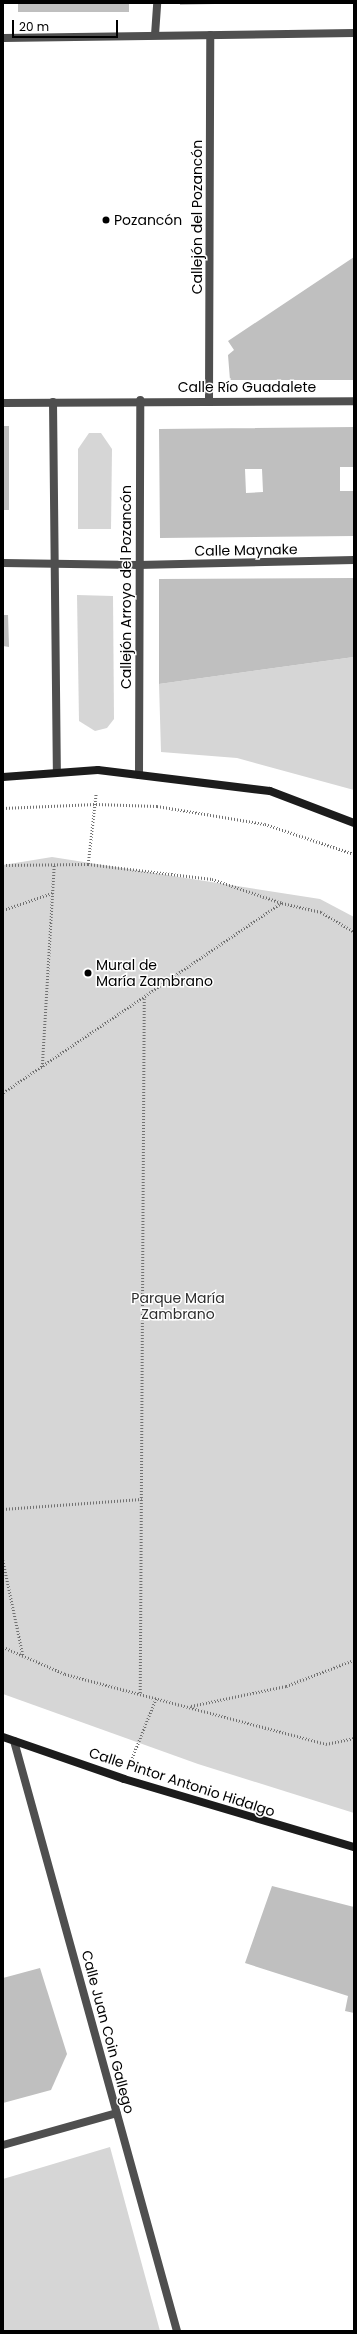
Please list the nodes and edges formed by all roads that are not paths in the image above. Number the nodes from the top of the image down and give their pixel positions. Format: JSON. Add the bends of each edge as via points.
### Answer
{"nodes":[{"id":1,"x":157,"y":3,"type":"edge"},
{"id":2,"x":354,"y":33,"type":"edge"},
{"id":3,"x":155,"y":35,"type":"junction"},
{"id":4,"x":210,"y":35,"type":"junction"},
{"id":5,"x":3,"y":38,"type":"edge"},
{"id":6,"x":140,"y":400,"type":"junction"},
{"id":7,"x":209,"y":400,"type":"junction"},
{"id":8,"x":354,"y":401,"type":"edge"},
{"id":9,"x":53,"y":402,"type":"junction"},
{"id":10,"x":3,"y":403,"type":"edge"},
{"id":11,"x":354,"y":560,"type":"edge"},
{"id":12,"x":54,"y":562,"type":"junction"},
{"id":13,"x":3,"y":563,"type":"edge"},
{"id":14,"x":138,"y":565,"type":"junction"},
{"id":15,"x":57,"y":771,"type":"junction"},
{"id":16,"x":139,"y":774,"type":"junction"},
{"id":17,"x":3,"y":777,"type":"edge"},
{"id":18,"x":354,"y":823,"type":"edge"},
{"id":19,"x":3,"y":1737,"type":"edge"},
{"id":20,"x":14,"y":1741,"type":"junction"},
{"id":21,"x":354,"y":1847,"type":"edge"},
{"id":22,"x":117,"y":2113,"type":"junction"},
{"id":23,"x":3,"y":2145,"type":"edge"},
{"id":24,"x":177,"y":2331,"type":"edge"}],
"edges":[{"from":1,"to":3,"type":"street"},
{"from":2,"to":4,"type":"street"},
{"from":3,"to":4,"type":"street"},
{"from":3,"to":5,"type":"street"},
{"from":4,"to":7,"type":"street","name":"Callejón del Pozancón"},
{"from":6,"to":7,"type":"street","name":"Calle Río Guadalete"},
{"from":6,"to":9,"type":"street","name":"Calle Río Guadalete"},
{"from":6,"to":14,"type":"street","name":"Callejón Arroyo del Pozancón"},
{"from":7,"to":8,"type":"street","name":"Calle Río Guadalete"},
{"from":9,"to":10,"type":"street","name":"Calle Río Guadalete"},
{"from":9,"to":12,"type":"street"},
{"from":11,"to":14,"type":"street","name":"Calle Maynake"},
{"from":12,"to":13,"type":"street","name":"Calle Maynake"},
{"from":12,"to":14,"type":"street","name":"Calle Maynake"},
{"from":12,"to":15,"type":"street"},
{"from":14,"to":16,"type":"street","name":"Callejón Arroyo del Pozancón"},
{"from":15,"to":16,"type":"street","via":[[98,770]]},
{"from":15,"to":17,"type":"street"},
{"from":16,"to":18,"type":"street","via":[[270,791]]},
{"from":19,"to":20,"type":"street","name":"Calle Pintor Antonio Hidalgo"},
{"from":20,"to":21,"type":"street","name":"Calle Pintor Antonio Hidalgo","via":[[124,1779]]},
{"from":20,"to":22,"type":"street","name":"Calle Juan Coin Gallego"},
{"from":22,"to":23,"type":"street"},
{"from":22,"to":24,"type":"street","name":"Calle Juan Coin Gallego"}]}
